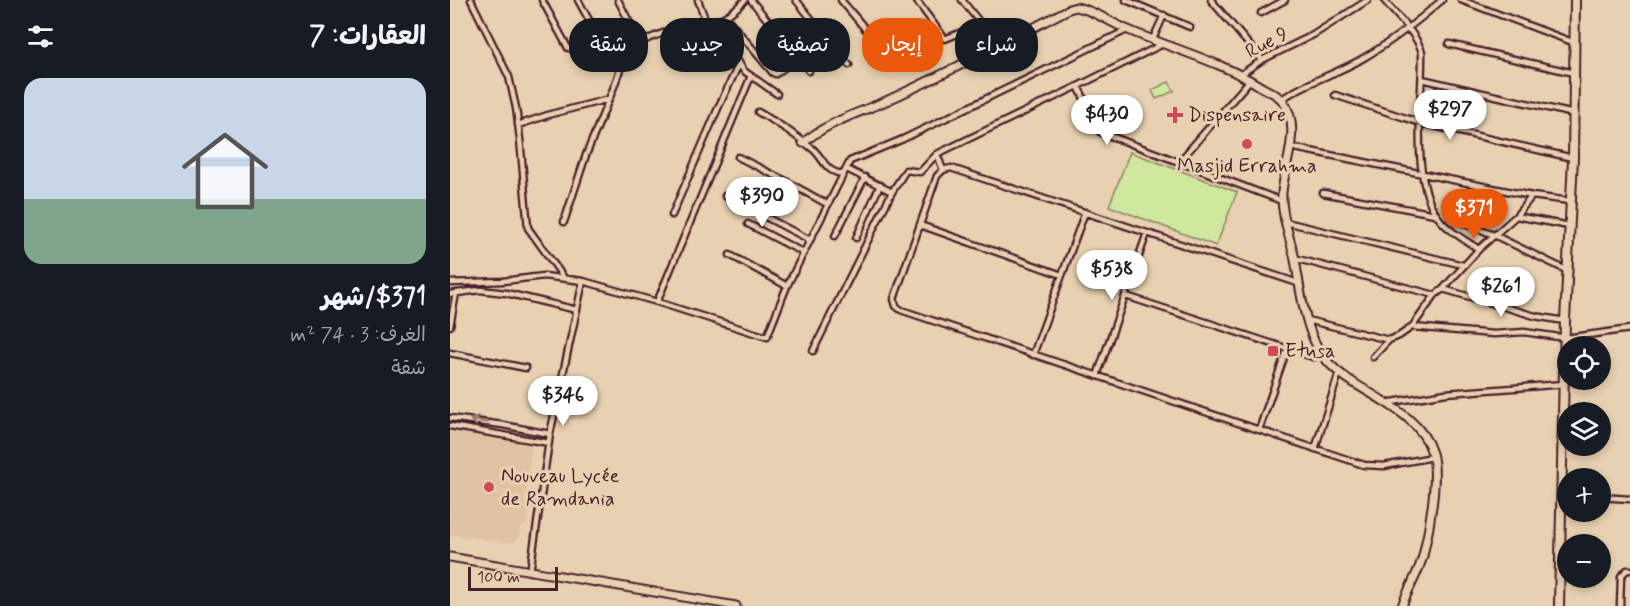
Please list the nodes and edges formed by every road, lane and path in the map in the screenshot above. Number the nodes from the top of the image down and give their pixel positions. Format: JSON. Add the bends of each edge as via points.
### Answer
{"nodes":[{"id":1,"x":471,"y":0,"type":"edge"},
{"id":2,"x":542,"y":0,"type":"edge"},
{"id":3,"x":578,"y":0,"type":"edge"},
{"id":4,"x":618,"y":0,"type":"edge"},
{"id":5,"x":698,"y":0,"type":"edge"},
{"id":6,"x":745,"y":0,"type":"edge"},
{"id":7,"x":751,"y":0,"type":"edge"},
{"id":8,"x":796,"y":0,"type":"edge"},
{"id":9,"x":841,"y":0,"type":"edge"},
{"id":10,"x":915,"y":0,"type":"edge"},
{"id":11,"x":962,"y":0,"type":"edge"},
{"id":12,"x":1126,"y":0,"type":"edge"},
{"id":13,"x":1211,"y":0,"type":"edge"},
{"id":14,"x":1285,"y":0,"type":"edge"},
{"id":15,"x":1368,"y":0,"type":"edge"},
{"id":16,"x":1384,"y":0,"type":"edge"},
{"id":17,"x":1442,"y":0,"type":"edge"},
{"id":18,"x":1461,"y":0,"type":"edge"},
{"id":19,"x":1575,"y":0,"type":"edge"},
{"id":20,"x":1261,"y":13,"type":"dead end"},
{"id":21,"x":1164,"y":15,"type":"junction"},
{"id":22,"x":727,"y":17,"type":"joint"},
{"id":23,"x":588,"y":18,"type":"edge"},
{"id":24,"x":627,"y":18,"type":"edge"},
{"id":25,"x":705,"y":18,"type":"edge"},
{"id":26,"x":766,"y":18,"type":"edge"},
{"id":27,"x":811,"y":18,"type":"edge"},
{"id":28,"x":976,"y":18,"type":"edge"},
{"id":29,"x":862,"y":25,"type":"edge"},
{"id":30,"x":1038,"y":26,"type":"edge"},
{"id":31,"x":1191,"y":27,"type":"dead end"},
{"id":32,"x":1409,"y":29,"type":"junction"},
{"id":33,"x":1128,"y":30,"type":"junction"},
{"id":34,"x":955,"y":35,"type":"edge"},
{"id":35,"x":1153,"y":39,"type":"junction"},
{"id":36,"x":1163,"y":44,"type":"junction"},
{"id":37,"x":1449,"y":44,"type":"dead end"},
{"id":38,"x":1575,"y":44,"type":"junction"},
{"id":39,"x":569,"y":48,"type":"edge"},
{"id":40,"x":756,"y":53,"type":"edge"},
{"id":41,"x":1262,"y":60,"type":"junction"},
{"id":42,"x":955,"y":67,"type":"edge"},
{"id":43,"x":744,"y":69,"type":"edge"},
{"id":44,"x":620,"y":72,"type":"edge"},
{"id":45,"x":735,"y":72,"type":"edge"},
{"id":46,"x":1574,"y":73,"type":"junction"},
{"id":47,"x":1240,"y":75,"type":"junction"},
{"id":48,"x":751,"y":76,"type":"junction"},
{"id":49,"x":1422,"y":79,"type":"junction"},
{"id":50,"x":1250,"y":80,"type":"junction"},
{"id":51,"x":1078,"y":86,"type":"junction"},
{"id":52,"x":777,"y":94,"type":"dead end"},
{"id":53,"x":1335,"y":95,"type":"dead end"},
{"id":54,"x":609,"y":99,"type":"junction"},
{"id":55,"x":1282,"y":99,"type":"junction"},
{"id":56,"x":758,"y":112,"type":"dead end"},
{"id":57,"x":1574,"y":114,"type":"junction"},
{"id":58,"x":1421,"y":123,"type":"junction"},
{"id":59,"x":518,"y":125,"type":"junction"},
{"id":60,"x":803,"y":143,"type":"junction"},
{"id":61,"x":1290,"y":147,"type":"junction"},
{"id":62,"x":937,"y":154,"type":"junction"},
{"id":63,"x":738,"y":157,"type":"dead end"},
{"id":64,"x":1572,"y":158,"type":"junction"},
{"id":65,"x":1179,"y":162,"type":"junction"},
{"id":66,"x":847,"y":169,"type":"junction"},
{"id":67,"x":943,"y":170,"type":"junction"},
{"id":68,"x":1420,"y":173,"type":"junction"},
{"id":69,"x":842,"y":174,"type":"junction"},
{"id":70,"x":865,"y":177,"type":"junction"},
{"id":71,"x":880,"y":185,"type":"junction"},
{"id":72,"x":892,"y":192,"type":"junction"},
{"id":73,"x":1323,"y":193,"type":"dead end"},
{"id":74,"x":725,"y":196,"type":"dead end"},
{"id":75,"x":1532,"y":196,"type":"junction"},
{"id":76,"x":1282,"y":201,"type":"junction"},
{"id":77,"x":1570,"y":201,"type":"junction"},
{"id":78,"x":827,"y":204,"type":"junction"},
{"id":79,"x":1085,"y":212,"type":"junction"},
{"id":80,"x":1436,"y":214,"type":"junction"},
{"id":81,"x":672,"y":215,"type":"dead end"},
{"id":82,"x":1516,"y":216,"type":"junction"},
{"id":83,"x":564,"y":222,"type":"dead end"},
{"id":84,"x":1286,"y":222,"type":"junction"},
{"id":85,"x":1463,"y":223,"type":"dead end"},
{"id":86,"x":748,"y":224,"type":"dead end"},
{"id":87,"x":920,"y":225,"type":"junction"},
{"id":88,"x":1569,"y":226,"type":"junction"},
{"id":89,"x":1147,"y":233,"type":"junction"},
{"id":90,"x":1494,"y":235,"type":"junction"},
{"id":91,"x":836,"y":236,"type":"dead end"},
{"id":92,"x":856,"y":238,"type":"dead end"},
{"id":93,"x":810,"y":240,"type":"junction"},
{"id":94,"x":1479,"y":249,"type":"junction"},
{"id":95,"x":804,"y":252,"type":"junction"},
{"id":96,"x":730,"y":255,"type":"dead end"},
{"id":97,"x":1294,"y":258,"type":"junction"},
{"id":98,"x":1463,"y":265,"type":"junction"},
{"id":99,"x":1568,"y":271,"type":"junction"},
{"id":100,"x":1062,"y":275,"type":"junction"},
{"id":101,"x":564,"y":278,"type":"junction"},
{"id":102,"x":584,"y":280,"type":"junction"},
{"id":103,"x":450,"y":283,"type":"edge"},
{"id":104,"x":1298,"y":283,"type":"junction"},
{"id":105,"x":788,"y":286,"type":"junction"},
{"id":106,"x":1443,"y":289,"type":"junction"},
{"id":107,"x":453,"y":293,"type":"edge"},
{"id":108,"x":1126,"y":296,"type":"junction"},
{"id":109,"x":1435,"y":296,"type":"junction"},
{"id":110,"x":657,"y":302,"type":"junction"},
{"id":111,"x":577,"y":310,"type":"junction"},
{"id":112,"x":1307,"y":320,"type":"junction"},
{"id":113,"x":1565,"y":321,"type":"junction"},
{"id":114,"x":450,"y":326,"type":"edge"},
{"id":115,"x":1412,"y":327,"type":"junction"},
{"id":116,"x":1630,"y":329,"type":"edge"},
{"id":117,"x":1566,"y":336,"type":"edge"},
{"id":118,"x":1580,"y":336,"type":"edge"},
{"id":119,"x":1557,"y":337,"type":"edge"},
{"id":120,"x":1389,"y":340,"type":"junction"},
{"id":121,"x":1287,"y":349,"type":"junction"},
{"id":122,"x":813,"y":351,"type":"dead end"},
{"id":123,"x":450,"y":352,"type":"edge"},
{"id":124,"x":1033,"y":355,"type":"junction"},
{"id":125,"x":1323,"y":355,"type":"junction"},
{"id":126,"x":1373,"y":357,"type":"dead end"},
{"id":127,"x":526,"y":368,"type":"dead end"},
{"id":128,"x":1340,"y":373,"type":"junction"},
{"id":129,"x":1097,"y":376,"type":"junction"},
{"id":130,"x":1557,"y":385,"type":"edge"},
{"id":131,"x":1565,"y":390,"type":"edge"},
{"id":132,"x":1386,"y":403,"type":"junction"},
{"id":133,"x":450,"y":418,"type":"edge"},
{"id":134,"x":450,"y":426,"type":"edge"},
{"id":135,"x":1259,"y":430,"type":"junction"},
{"id":136,"x":550,"y":434,"type":"junction"},
{"id":137,"x":549,"y":443,"type":"junction"},
{"id":138,"x":1315,"y":449,"type":"junction"},
{"id":139,"x":1433,"y":457,"type":"junction"},
{"id":140,"x":1565,"y":468,"type":"edge"},
{"id":141,"x":1611,"y":498,"type":"edge"},
{"id":142,"x":1630,"y":499,"type":"edge"},
{"id":143,"x":1564,"y":522,"type":"edge"},
{"id":144,"x":450,"y":557,"type":"edge"},
{"id":145,"x":1630,"y":570,"type":"edge"},
{"id":146,"x":530,"y":572,"type":"junction"},
{"id":147,"x":736,"y":606,"type":"edge"},
{"id":148,"x":1402,"y":606,"type":"edge"},
{"id":149,"x":1559,"y":606,"type":"edge"},
{"id":150,"x":1620,"y":606,"type":"edge"}],
"edges":[{"from":1,"to":59,"type":"street","via":[[509,77]]},
{"from":2,"to":39,"type":"street"},
{"from":3,"to":23,"type":"street"},
{"from":4,"to":24,"type":"street"},
{"from":5,"to":25,"type":"street"},
{"from":6,"to":22,"type":"street"},
{"from":7,"to":26,"type":"street"},
{"from":8,"to":27,"type":"street"},
{"from":9,"to":29,"type":"street"},
{"from":10,"to":34,"type":"street","via":[[945,39]]},
{"from":11,"to":28,"type":"street"},
{"from":12,"to":21,"type":"street"},
{"from":13,"to":41,"type":"street"},
{"from":14,"to":20,"type":"street"},
{"from":15,"to":41,"type":"street","name":"Rue 9","via":[[1313,35]]},
{"from":16,"to":32,"type":"street"},
{"from":17,"to":32,"type":"street"},
{"from":18,"to":38,"type":"street"},
{"from":19,"to":38,"type":"main road"},
{"from":21,"to":31,"type":"street"},
{"from":21,"to":35,"type":"street"},
{"from":22,"to":40,"type":"street"},
{"from":30,"to":33,"type":"street","via":[[1072,8],[1080,8]]},
{"from":32,"to":49,"type":"street","via":[[1422,52]]},
{"from":32,"to":55,"type":"street","via":[[1359,60],[1299,87]]},
{"from":33,"to":35,"type":"street"},
{"from":33,"to":66,"type":"street","via":[[850,161]]},
{"from":35,"to":36,"type":"street"},
{"from":36,"to":47,"type":"street"},
{"from":36,"to":51,"type":"street"},
{"from":37,"to":46,"type":"street"},
{"from":38,"to":46,"type":"main road"},
{"from":41,"to":47,"type":"street","name":"Rue 9"},
{"from":42,"to":60,"type":"street","via":[[867,111],[825,127]]},
{"from":43,"to":48,"type":"street"},
{"from":44,"to":54,"type":"street"},
{"from":45,"to":81,"type":"street"},
{"from":46,"to":57,"type":"main road"},
{"from":47,"to":50,"type":"street"},
{"from":48,"to":52,"type":"street"},
{"from":48,"to":110,"type":"street"},
{"from":49,"to":57,"type":"street"},
{"from":49,"to":58,"type":"street"},
{"from":50,"to":55,"type":"street"},
{"from":50,"to":65,"type":"street"},
{"from":51,"to":62,"type":"street"},
{"from":51,"to":65,"type":"street","via":[[1100,132]]},
{"from":53,"to":58,"type":"street"},
{"from":54,"to":59,"type":"street"},
{"from":54,"to":83,"type":"street"},
{"from":55,"to":61,"type":"street","via":[[1291,122]]},
{"from":56,"to":60,"type":"street"},
{"from":57,"to":64,"type":"main road"},
{"from":58,"to":64,"type":"street"},
{"from":58,"to":68,"type":"street"},
{"from":59,"to":101,"type":"street","via":[[528,228]]},
{"from":60,"to":69,"type":"street","via":[[832,172]]},
{"from":61,"to":68,"type":"street"},
{"from":61,"to":76,"type":"street"},
{"from":62,"to":67,"type":"street"},
{"from":62,"to":72,"type":"street","via":[[920,172],[906,170]]},
{"from":63,"to":78,"type":"street"},
{"from":64,"to":77,"type":"main road"},
{"from":65,"to":76,"type":"street"},
{"from":66,"to":69,"type":"street"},
{"from":66,"to":70,"type":"street"},
{"from":67,"to":79,"type":"street","via":[[956,168]]},
{"from":67,"to":87,"type":"street","via":[[937,176]]},
{"from":68,"to":75,"type":"street"},
{"from":68,"to":80,"type":"street"},
{"from":69,"to":78,"type":"street"},
{"from":70,"to":71,"type":"street"},
{"from":70,"to":91,"type":"street"},
{"from":71,"to":72,"type":"street"},
{"from":71,"to":92,"type":"street"},
{"from":72,"to":122,"type":"street"},
{"from":73,"to":80,"type":"street"},
{"from":74,"to":93,"type":"street"},
{"from":75,"to":77,"type":"street"},
{"from":75,"to":82,"type":"street"},
{"from":76,"to":84,"type":"street"},
{"from":77,"to":88,"type":"main road"},
{"from":78,"to":93,"type":"street"},
{"from":79,"to":89,"type":"street"},
{"from":79,"to":100,"type":"street"},
{"from":80,"to":94,"type":"street"},
{"from":82,"to":88,"type":"street"},
{"from":82,"to":90,"type":"street"},
{"from":84,"to":97,"type":"street"},
{"from":84,"to":98,"type":"street"},
{"from":85,"to":90,"type":"street"},
{"from":86,"to":95,"type":"street"},
{"from":87,"to":100,"type":"street"},
{"from":87,"to":124,"type":"street","via":[[894,296],[896,306]]},
{"from":88,"to":99,"type":"main road"},
{"from":89,"to":104,"type":"street"},
{"from":89,"to":108,"type":"street"},
{"from":90,"to":94,"type":"street"},
{"from":90,"to":99,"type":"street"},
{"from":93,"to":95,"type":"street"},
{"from":94,"to":98,"type":"street"},
{"from":95,"to":105,"type":"street"},
{"from":96,"to":105,"type":"street"},
{"from":97,"to":104,"type":"street"},
{"from":97,"to":109,"type":"street"},
{"from":98,"to":106,"type":"street"},
{"from":99,"to":113,"type":"main road"},
{"from":100,"to":124,"type":"street"},
{"from":101,"to":102,"type":"street"},
{"from":101,"to":103,"type":"street"},
{"from":102,"to":110,"type":"street"},
{"from":102,"to":111,"type":"street"},
{"from":104,"to":112,"type":"street"},
{"from":105,"to":110,"type":"street","via":[[767,337]]},
{"from":106,"to":109,"type":"street"},
{"from":106,"to":113,"type":"street"},
{"from":107,"to":111,"type":"street","via":[[506,293]]},
{"from":107,"to":114,"type":"street"},
{"from":108,"to":121,"type":"street"},
{"from":108,"to":129,"type":"street"},
{"from":109,"to":115,"type":"street"},
{"from":111,"to":136,"type":"street"},
{"from":112,"to":120,"type":"street"},
{"from":112,"to":125,"type":"street"},
{"from":113,"to":117,"type":"main road"},
{"from":115,"to":119,"type":"street"},
{"from":115,"to":120,"type":"street"},
{"from":116,"to":118,"type":"street"},
{"from":120,"to":126,"type":"street"},
{"from":121,"to":125,"type":"street","via":[[1313,357]]},
{"from":121,"to":135,"type":"street"},
{"from":123,"to":127,"type":"street"},
{"from":124,"to":129,"type":"street"},
{"from":125,"to":128,"type":"street"},
{"from":128,"to":132,"type":"street"},
{"from":128,"to":138,"type":"street"},
{"from":129,"to":135,"type":"street"},
{"from":130,"to":132,"type":"street","via":[[1446,393]]},
{"from":131,"to":140,"type":"main road"},
{"from":132,"to":139,"type":"street","via":[[1420,431]]},
{"from":136,"to":133,"type":"street","one_way":true},
{"from":134,"to":137,"type":"street"},
{"from":135,"to":138,"type":"street"},
{"from":136,"to":137,"type":"street"},
{"from":137,"to":146,"type":"street"},
{"from":138,"to":139,"type":"street","via":[[1371,466]]},
{"from":139,"to":148,"type":"street","via":[[1433,497],[1426,543]]},
{"from":141,"to":142,"type":"street"},
{"from":143,"to":149,"type":"main road"},
{"from":144,"to":146,"type":"street"},
{"from":145,"to":150,"type":"street","via":[[1621,576]]},
{"from":146,"to":147,"type":"street"}]}
